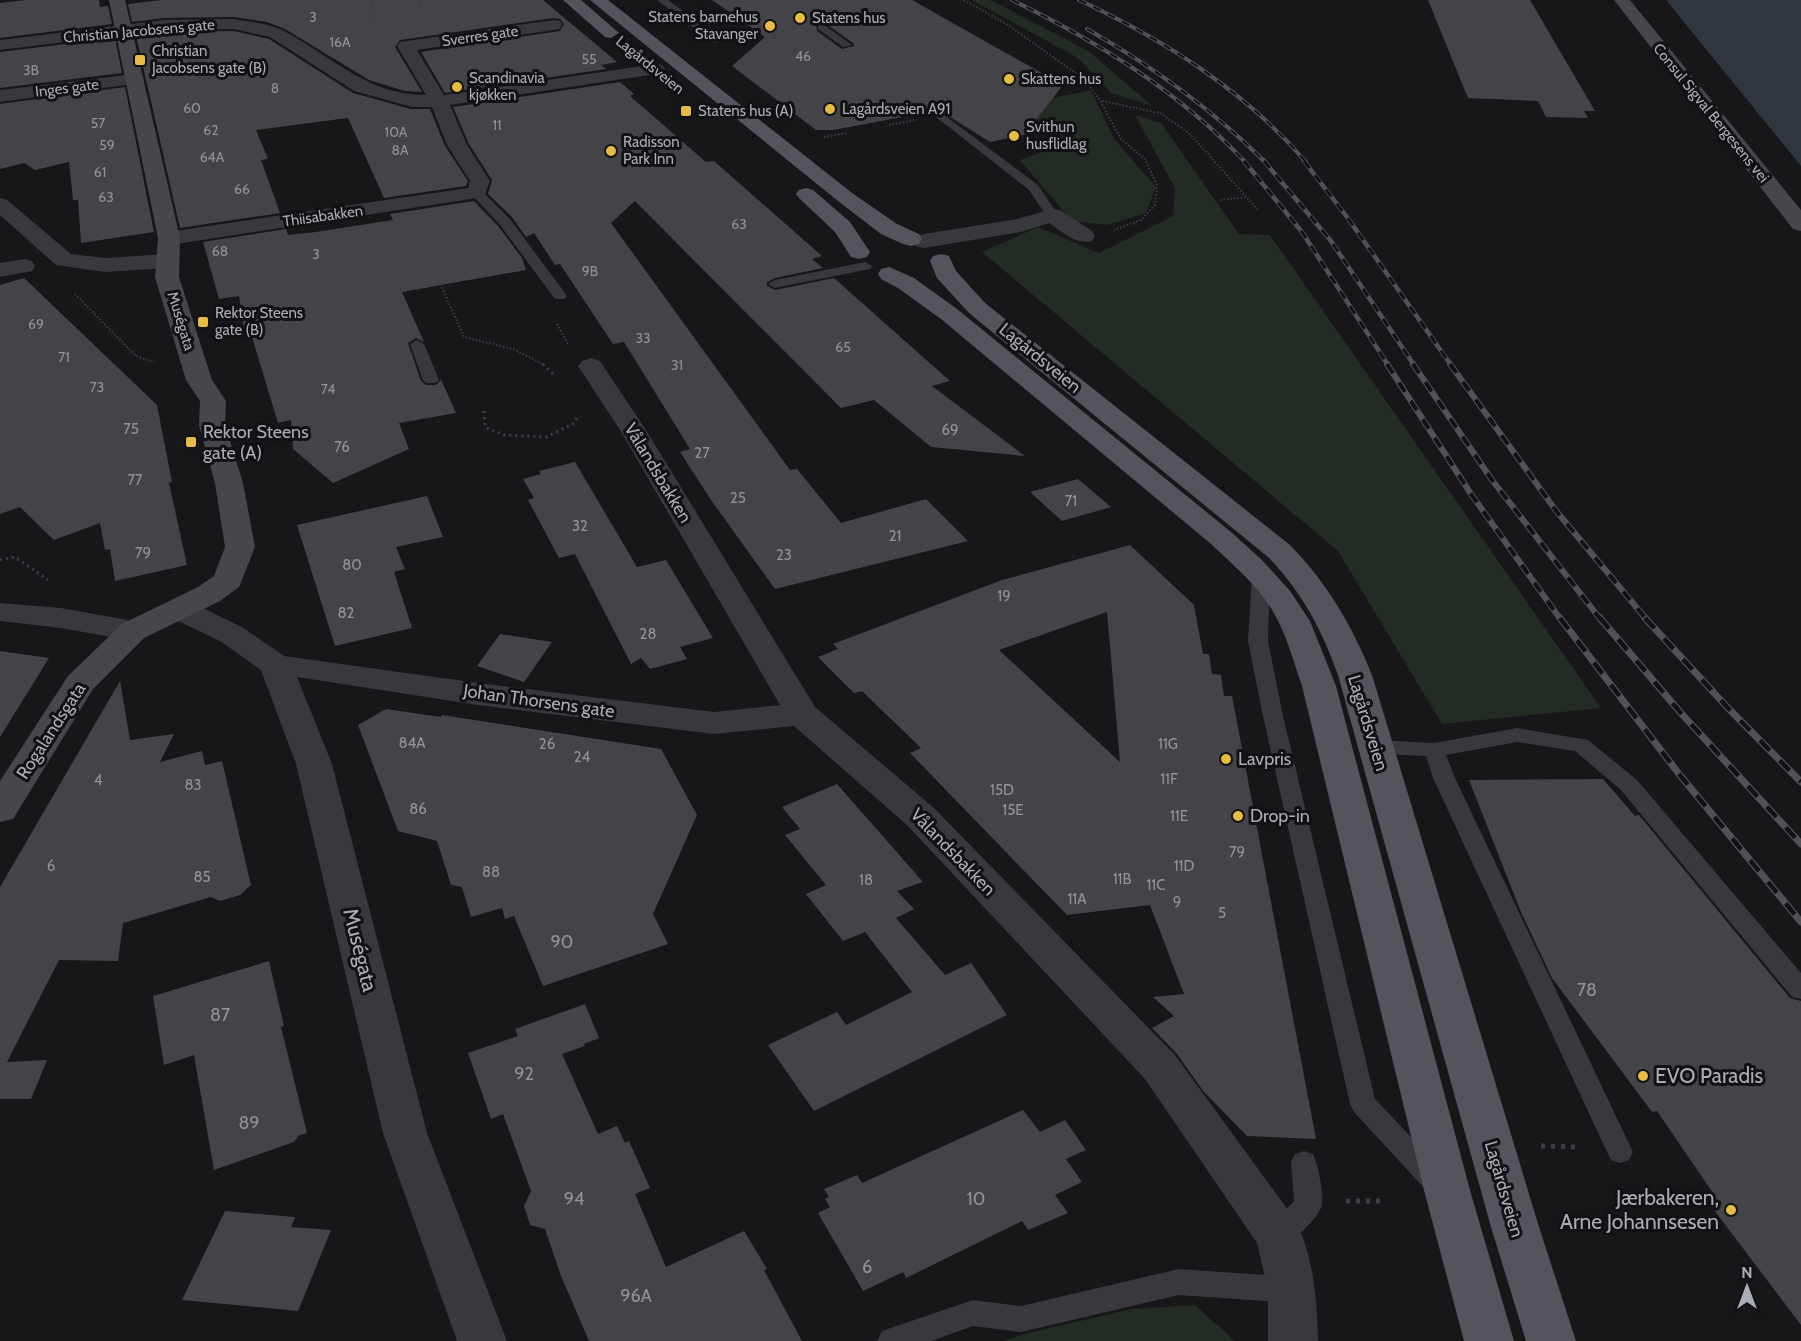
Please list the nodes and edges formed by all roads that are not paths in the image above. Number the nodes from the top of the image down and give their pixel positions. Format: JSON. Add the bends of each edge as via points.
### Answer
{"nodes":[{"id":1,"x":117,"y":0,"type":"edge"},
{"id":2,"x":571,"y":0,"type":"edge"},
{"id":3,"x":598,"y":0,"type":"edge"},
{"id":4,"x":662,"y":0,"type":"edge"},
{"id":5,"x":1622,"y":0,"type":"edge"},
{"id":6,"x":555,"y":25,"type":"dead end"},
{"id":7,"x":821,"y":27,"type":"dead end"},
{"id":8,"x":124,"y":30,"type":"junction"},
{"id":9,"x":718,"y":41,"type":"dead end"},
{"id":10,"x":0,"y":45,"type":"edge"},
{"id":11,"x":847,"y":45,"type":"dead end"},
{"id":12,"x":656,"y":69,"type":"junction"},
{"id":13,"x":135,"y":79,"type":"junction"},
{"id":14,"x":683,"y":92,"type":"dead end"},
{"id":15,"x":0,"y":96,"type":"edge"},
{"id":16,"x":439,"y":100,"type":"junction"},
{"id":17,"x":940,"y":115,"type":"dead end"},
{"id":18,"x":793,"y":183,"type":"dead end"},
{"id":19,"x":477,"y":193,"type":"junction"},
{"id":20,"x":0,"y":204,"type":"edge"},
{"id":21,"x":1052,"y":215,"type":"junction"},
{"id":22,"x":1801,"y":224,"type":"edge"},
{"id":23,"x":1084,"y":236,"type":"road end"},
{"id":24,"x":168,"y":249,"type":"junction"},
{"id":25,"x":930,"y":249,"type":"junction"},
{"id":26,"x":871,"y":264,"type":"junction"},
{"id":27,"x":24,"y":266,"type":"dead end"},
{"id":28,"x":0,"y":270,"type":"edge"},
{"id":29,"x":775,"y":284,"type":"dead end"},
{"id":30,"x":560,"y":296,"type":"dead end"},
{"id":31,"x":417,"y":344,"type":"dead end"},
{"id":32,"x":591,"y":366,"type":"dead end"},
{"id":33,"x":430,"y":380,"type":"dead end"},
{"id":34,"x":1261,"y":576,"type":"junction"},
{"id":35,"x":179,"y":609,"type":"junction"},
{"id":36,"x":0,"y":612,"type":"edge"},
{"id":37,"x":133,"y":631,"type":"junction"},
{"id":38,"x":276,"y":665,"type":"junction"},
{"id":39,"x":802,"y":714,"type":"junction"},
{"id":40,"x":1376,"y":747,"type":"junction"},
{"id":41,"x":1434,"y":750,"type":"junction"},
{"id":42,"x":0,"y":810,"type":"edge"},
{"id":43,"x":1801,"y":990,"type":"edge"},
{"id":44,"x":1620,"y":1152,"type":"dead end"},
{"id":45,"x":1304,"y":1162,"type":"dead end"},
{"id":46,"x":1448,"y":1194,"type":"junction"},
{"id":47,"x":1279,"y":1236,"type":"junction"},
{"id":48,"x":1292,"y":1290,"type":"junction"},
{"id":49,"x":482,"y":1341,"type":"edge"},
{"id":50,"x":892,"y":1341,"type":"edge"},
{"id":51,"x":1293,"y":1341,"type":"edge"},
{"id":52,"x":1489,"y":1341,"type":"edge"},
{"id":53,"x":1551,"y":1341,"type":"edge"}],
"edges":[{"from":1,"to":8,"type":"street","name":"Muségata"},
{"from":2,"to":12,"type":"main road","name":"Lagårdsveien"},
{"from":3,"to":25,"type":"main road","name":"Lagårdsveien","via":[[844,197],[890,229]]},
{"from":4,"to":9,"type":"lane"},
{"from":5,"to":22,"type":"street","name":"Consul Sigval Bergesens vei"},
{"from":6,"to":16,"type":"street","name":"Sverres gate","via":[[406,46]]},
{"from":7,"to":11,"type":"lane"},
{"from":8,"to":10,"type":"street","name":"Christian Jacobsens gate"},
{"from":8,"to":13,"type":"street","name":"Muségata"},
{"from":8,"to":16,"type":"street","name":"Christian Jacobsens gate","via":[[203,22],[255,27],[276,33],[360,87],[412,101]]},
{"from":12,"to":14,"type":"main road","name":"Lagårdsveien"},
{"from":12,"to":16,"type":"street","name":"Christian Jacobsens gate"},
{"from":13,"to":15,"type":"street","name":"Inges gate"},
{"from":13,"to":24,"type":"street","name":"Muségata"},
{"from":16,"to":19,"type":"street","via":[[457,145],[480,181]]},
{"from":17,"to":21,"type":"lane","via":[[1034,188]]},
{"from":18,"to":26,"type":"main road","name":"Lagårdsveien","via":[[839,221]]},
{"from":19,"to":24,"type":"street","name":"Thiisabakken"},
{"from":19,"to":30,"type":"lane","via":[[505,222]]},
{"from":20,"to":24,"type":"street","name":"Thiisabakken","via":[[64,260],[105,265]]},
{"from":21,"to":23,"type":"street"},
{"from":21,"to":25,"type":"street","via":[[970,248]]},
{"from":24,"to":35,"type":"street","name":"Muségata","via":[[167,277],[199,380],[213,401],[212,426],[229,483],[240,547],[228,580]]},
{"from":25,"to":26,"type":"main road","via":[[924,271]]},
{"from":25,"to":26,"type":"main road","via":[[879,241],[864,246]]},
{"from":25,"to":40,"type":"main road","name":"Lagårdsveien","via":[[945,273],[977,308],[1255,530],[1298,569],[1317,593],[1343,642]]},
{"from":26,"to":29,"type":"lane"},
{"from":26,"to":34,"type":"main road","name":"Lagårdsveien","via":[[949,314],[1221,538]]},
{"from":27,"to":28,"type":"street"},
{"from":31,"to":33,"type":"lane"},
{"from":32,"to":39,"type":"street","name":"Vålandsbakken"},
{"from":34,"to":46,"type":"main road","name":"Lagårdsveien","via":[[1293,620],[1319,686]]},
{"from":34,"to":46,"type":"lane","via":[[1258,641],[1363,1104]]},
{"from":35,"to":37,"type":"street","name":"Muségata"},
{"from":35,"to":38,"type":"street","via":[[231,634]]},
{"from":36,"to":37,"type":"street"},
{"from":37,"to":42,"type":"street","name":"Rogalandsgata","via":[[80,683]]},
{"from":38,"to":39,"type":"street","name":"Johan Thorsens gate","via":[[714,723]]},
{"from":38,"to":49,"type":"street","name":"Muségata","via":[[314,764],[405,1133]]},
{"from":39,"to":47,"type":"street","name":"Vålandsbakken","via":[[921,817],[1160,1068]]},
{"from":40,"to":41,"type":"lane"},
{"from":40,"to":53,"type":"main road","name":"Lagårdsveien"},
{"from":41,"to":43,"type":"lane","via":[[1517,735],[1581,746],[1629,785]]},
{"from":41,"to":44,"type":"lane"},
{"from":45,"to":47,"type":"lane","via":[[1308,1205]]},
{"from":46,"to":52,"type":"main road","name":"Lagårdsveien"},
{"from":47,"to":48,"type":"street","name":"Vålandsbakken"},
{"from":48,"to":50,"type":"lane","via":[[1179,1282],[1021,1319],[973,1313]]},
{"from":48,"to":51,"type":"street","name":"Vålandsbakken"}]}
